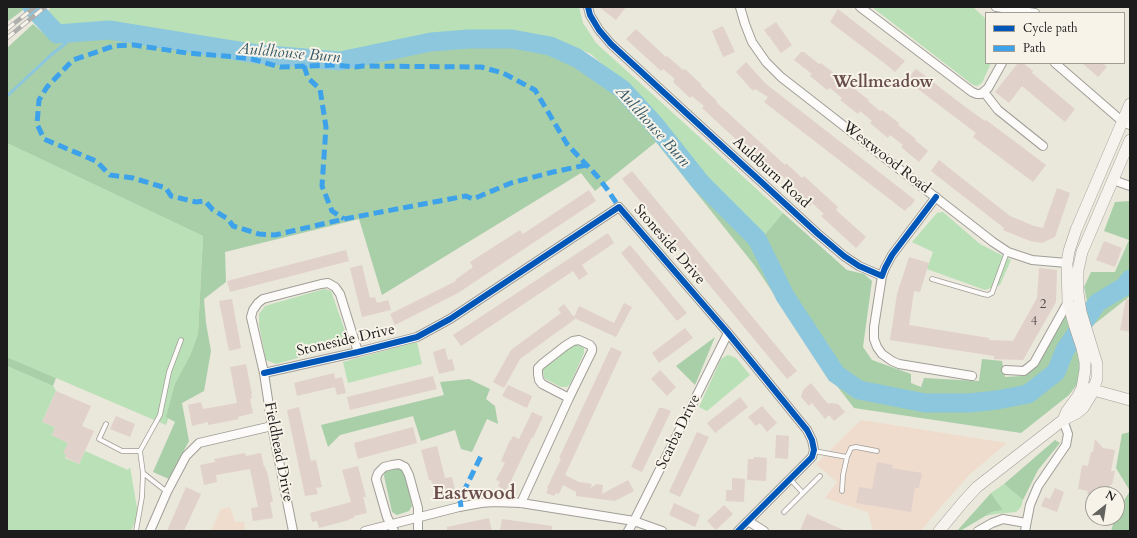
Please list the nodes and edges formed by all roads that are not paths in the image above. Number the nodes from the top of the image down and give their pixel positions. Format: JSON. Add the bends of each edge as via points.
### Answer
{"nodes":[{"id":1,"x":588,"y":7,"type":"edge"},
{"id":2,"x":740,"y":7,"type":"edge"},
{"id":3,"x":860,"y":7,"type":"edge"},
{"id":4,"x":996,"y":7,"type":"edge"},
{"id":5,"x":1028,"y":12,"type":"edge"},
{"id":6,"x":1001,"y":64,"type":"edge"},
{"id":7,"x":1056,"y":64,"type":"edge"},
{"id":8,"x":984,"y":92,"type":"junction"},
{"id":9,"x":1130,"y":104,"type":"edge"},
{"id":10,"x":1126,"y":124,"type":"edge"},
{"id":11,"x":1130,"y":140,"type":"edge"},
{"id":12,"x":1044,"y":146,"type":"dead end"},
{"id":13,"x":1113,"y":180,"type":"junction"},
{"id":14,"x":1130,"y":186,"type":"edge"},
{"id":15,"x":936,"y":197,"type":"junction"},
{"id":16,"x":1007,"y":252,"type":"junction"},
{"id":17,"x":1067,"y":263,"type":"junction"},
{"id":18,"x":1079,"y":265,"type":"junction"},
{"id":19,"x":882,"y":276,"type":"junction"},
{"id":20,"x":932,"y":279,"type":"dead end"},
{"id":21,"x":1068,"y":302,"type":"junction"},
{"id":22,"x":728,"y":333,"type":"junction"},
{"id":23,"x":181,"y":340,"type":"dead end"},
{"id":24,"x":358,"y":352,"type":"junction"},
{"id":25,"x":1006,"y":370,"type":"dead end"},
{"id":26,"x":264,"y":373,"type":"junction"},
{"id":27,"x":972,"y":376,"type":"dead end"},
{"id":28,"x":1082,"y":388,"type":"junction"},
{"id":29,"x":1094,"y":390,"type":"junction"},
{"id":30,"x":569,"y":398,"type":"junction"},
{"id":31,"x":1130,"y":400,"type":"edge"},
{"id":32,"x":1063,"y":420,"type":"junction"},
{"id":33,"x":106,"y":424,"type":"dead end"},
{"id":34,"x":272,"y":426,"type":"junction"},
{"id":35,"x":814,"y":450,"type":"junction"},
{"id":36,"x":140,"y":451,"type":"junction"},
{"id":37,"x":877,"y":451,"type":"dead end"},
{"id":38,"x":847,"y":457,"type":"junction"},
{"id":39,"x":143,"y":473,"type":"junction"},
{"id":40,"x":820,"y":476,"type":"dead end"},
{"id":41,"x":790,"y":479,"type":"junction"},
{"id":42,"x":842,"y":491,"type":"dead end"},
{"id":43,"x":167,"y":492,"type":"junction"},
{"id":44,"x":803,"y":493,"type":"junction"},
{"id":45,"x":521,"y":503,"type":"junction"},
{"id":46,"x":784,"y":512,"type":"dead end"},
{"id":47,"x":418,"y":517,"type":"junction"},
{"id":48,"x":634,"y":521,"type":"junction"},
{"id":49,"x":748,"y":521,"type":"junction"},
{"id":50,"x":1026,"y":527,"type":"edge"},
{"id":51,"x":392,"y":528,"type":"edge"},
{"id":52,"x":136,"y":531,"type":"edge"},
{"id":53,"x":150,"y":531,"type":"edge"},
{"id":54,"x":293,"y":531,"type":"edge"},
{"id":55,"x":365,"y":531,"type":"edge"},
{"id":56,"x":418,"y":531,"type":"edge"},
{"id":57,"x":628,"y":531,"type":"edge"},
{"id":58,"x":662,"y":531,"type":"edge"},
{"id":59,"x":738,"y":531,"type":"edge"},
{"id":60,"x":764,"y":531,"type":"edge"},
{"id":61,"x":939,"y":531,"type":"edge"},
{"id":62,"x":978,"y":531,"type":"edge"}],
"edges":[{"from":1,"to":19,"type":"street","name":"Auldburn Road","via":[[599,30],[611,44],[823,238],[858,266]]},
{"from":2,"to":15,"type":"street","name":"Westwood Road","via":[[752,42],[781,77]]},
{"from":3,"to":8,"type":"street","via":[[972,92]]},
{"from":4,"to":5,"type":"street"},
{"from":6,"to":8,"type":"street"},
{"from":7,"to":10,"type":"street"},
{"from":8,"to":12,"type":"street","via":[[998,110]]},
{"from":9,"to":10,"type":"main road"},
{"from":10,"to":17,"type":"main road","via":[[1076,230]]},
{"from":11,"to":13,"type":"main road"},
{"from":13,"to":14,"type":"street"},
{"from":13,"to":18,"type":"main road","via":[[1084,247]]},
{"from":15,"to":16,"type":"street","name":"Westwood Road"},
{"from":15,"to":19,"type":"street","via":[[892,255]]},
{"from":16,"to":17,"type":"street","name":"Westwood Road","via":[[1032,260]]},
{"from":16,"to":20,"type":"lane","via":[[992,293],[988,295]]},
{"from":17,"to":18,"type":"main road"},
{"from":17,"to":21,"type":"main road"},
{"from":18,"to":29,"type":"main road","via":[[1077,281],[1081,312],[1096,364],[1097,379]]},
{"from":19,"to":27,"type":"street","via":[[874,328],[874,339],[882,354],[899,364]]},
{"from":21,"to":25,"type":"street","via":[[1034,363],[1024,371]]},
{"from":21,"to":28,"type":"main road","via":[[1085,362]]},
{"from":22,"to":24,"type":"street","name":"Stoneside Drive","via":[[619,207],[439,326],[413,338]]},
{"from":22,"to":35,"type":"street","name":"Stoneside Drive","via":[[806,430]]},
{"from":22,"to":48,"type":"street","name":"Scarba Drive"},
{"from":23,"to":36,"type":"lane","via":[[169,372],[160,415]]},
{"from":24,"to":26,"type":"street","name":"Stoneside Drive"},
{"from":24,"to":26,"type":"street","name":"Fieldhead Drive","via":[[340,294],[328,283],[320,284],[262,299],[253,310],[252,317]]},
{"from":26,"to":34,"type":"street","name":"Fieldhead Drive"},
{"from":28,"to":29,"type":"main road"},
{"from":28,"to":32,"type":"main road"},
{"from":29,"to":31,"type":"main road"},
{"from":29,"to":32,"type":"main road","via":[[1083,408]]},
{"from":30,"to":30,"type":"street","via":[[542,384],[538,368],[565,346],[579,340],[590,345],[592,351]]},
{"from":30,"to":45,"type":"street"},
{"from":32,"to":50,"type":"street","via":[[1068,440],[1038,486],[1030,505]]},
{"from":32,"to":61,"type":"main road","via":[[977,487]]},
{"from":33,"to":36,"type":"lane","via":[[99,439],[122,451]]},
{"from":34,"to":43,"type":"street","via":[[198,443],[186,456]]},
{"from":34,"to":54,"type":"street","name":"Fieldhead Drive"},
{"from":35,"to":38,"type":"lane"},
{"from":35,"to":41,"type":"street","via":[[812,457]]},
{"from":36,"to":39,"type":"lane"},
{"from":37,"to":38,"type":"lane","via":[[856,446],[851,448]]},
{"from":38,"to":42,"type":"lane"},
{"from":39,"to":43,"type":"lane"},
{"from":39,"to":52,"type":"lane"},
{"from":40,"to":44,"type":"lane"},
{"from":41,"to":44,"type":"lane"},
{"from":41,"to":49,"type":"street"},
{"from":43,"to":53,"type":"street"},
{"from":44,"to":46,"type":"lane"},
{"from":45,"to":47,"type":"street","via":[[481,503]]},
{"from":45,"to":48,"type":"street"},
{"from":47,"to":51,"type":"street"},
{"from":47,"to":51,"type":"street","via":[[418,508],[405,467],[400,464],[384,467],[376,479]]},
{"from":47,"to":56,"type":"street"},
{"from":48,"to":57,"type":"street","name":"Scarba Drive"},
{"from":48,"to":58,"type":"street"},
{"from":49,"to":59,"type":"street"},
{"from":49,"to":60,"type":"street"},
{"from":50,"to":62,"type":"street","via":[[1003,519]]},
{"from":51,"to":55,"type":"street"}]}
